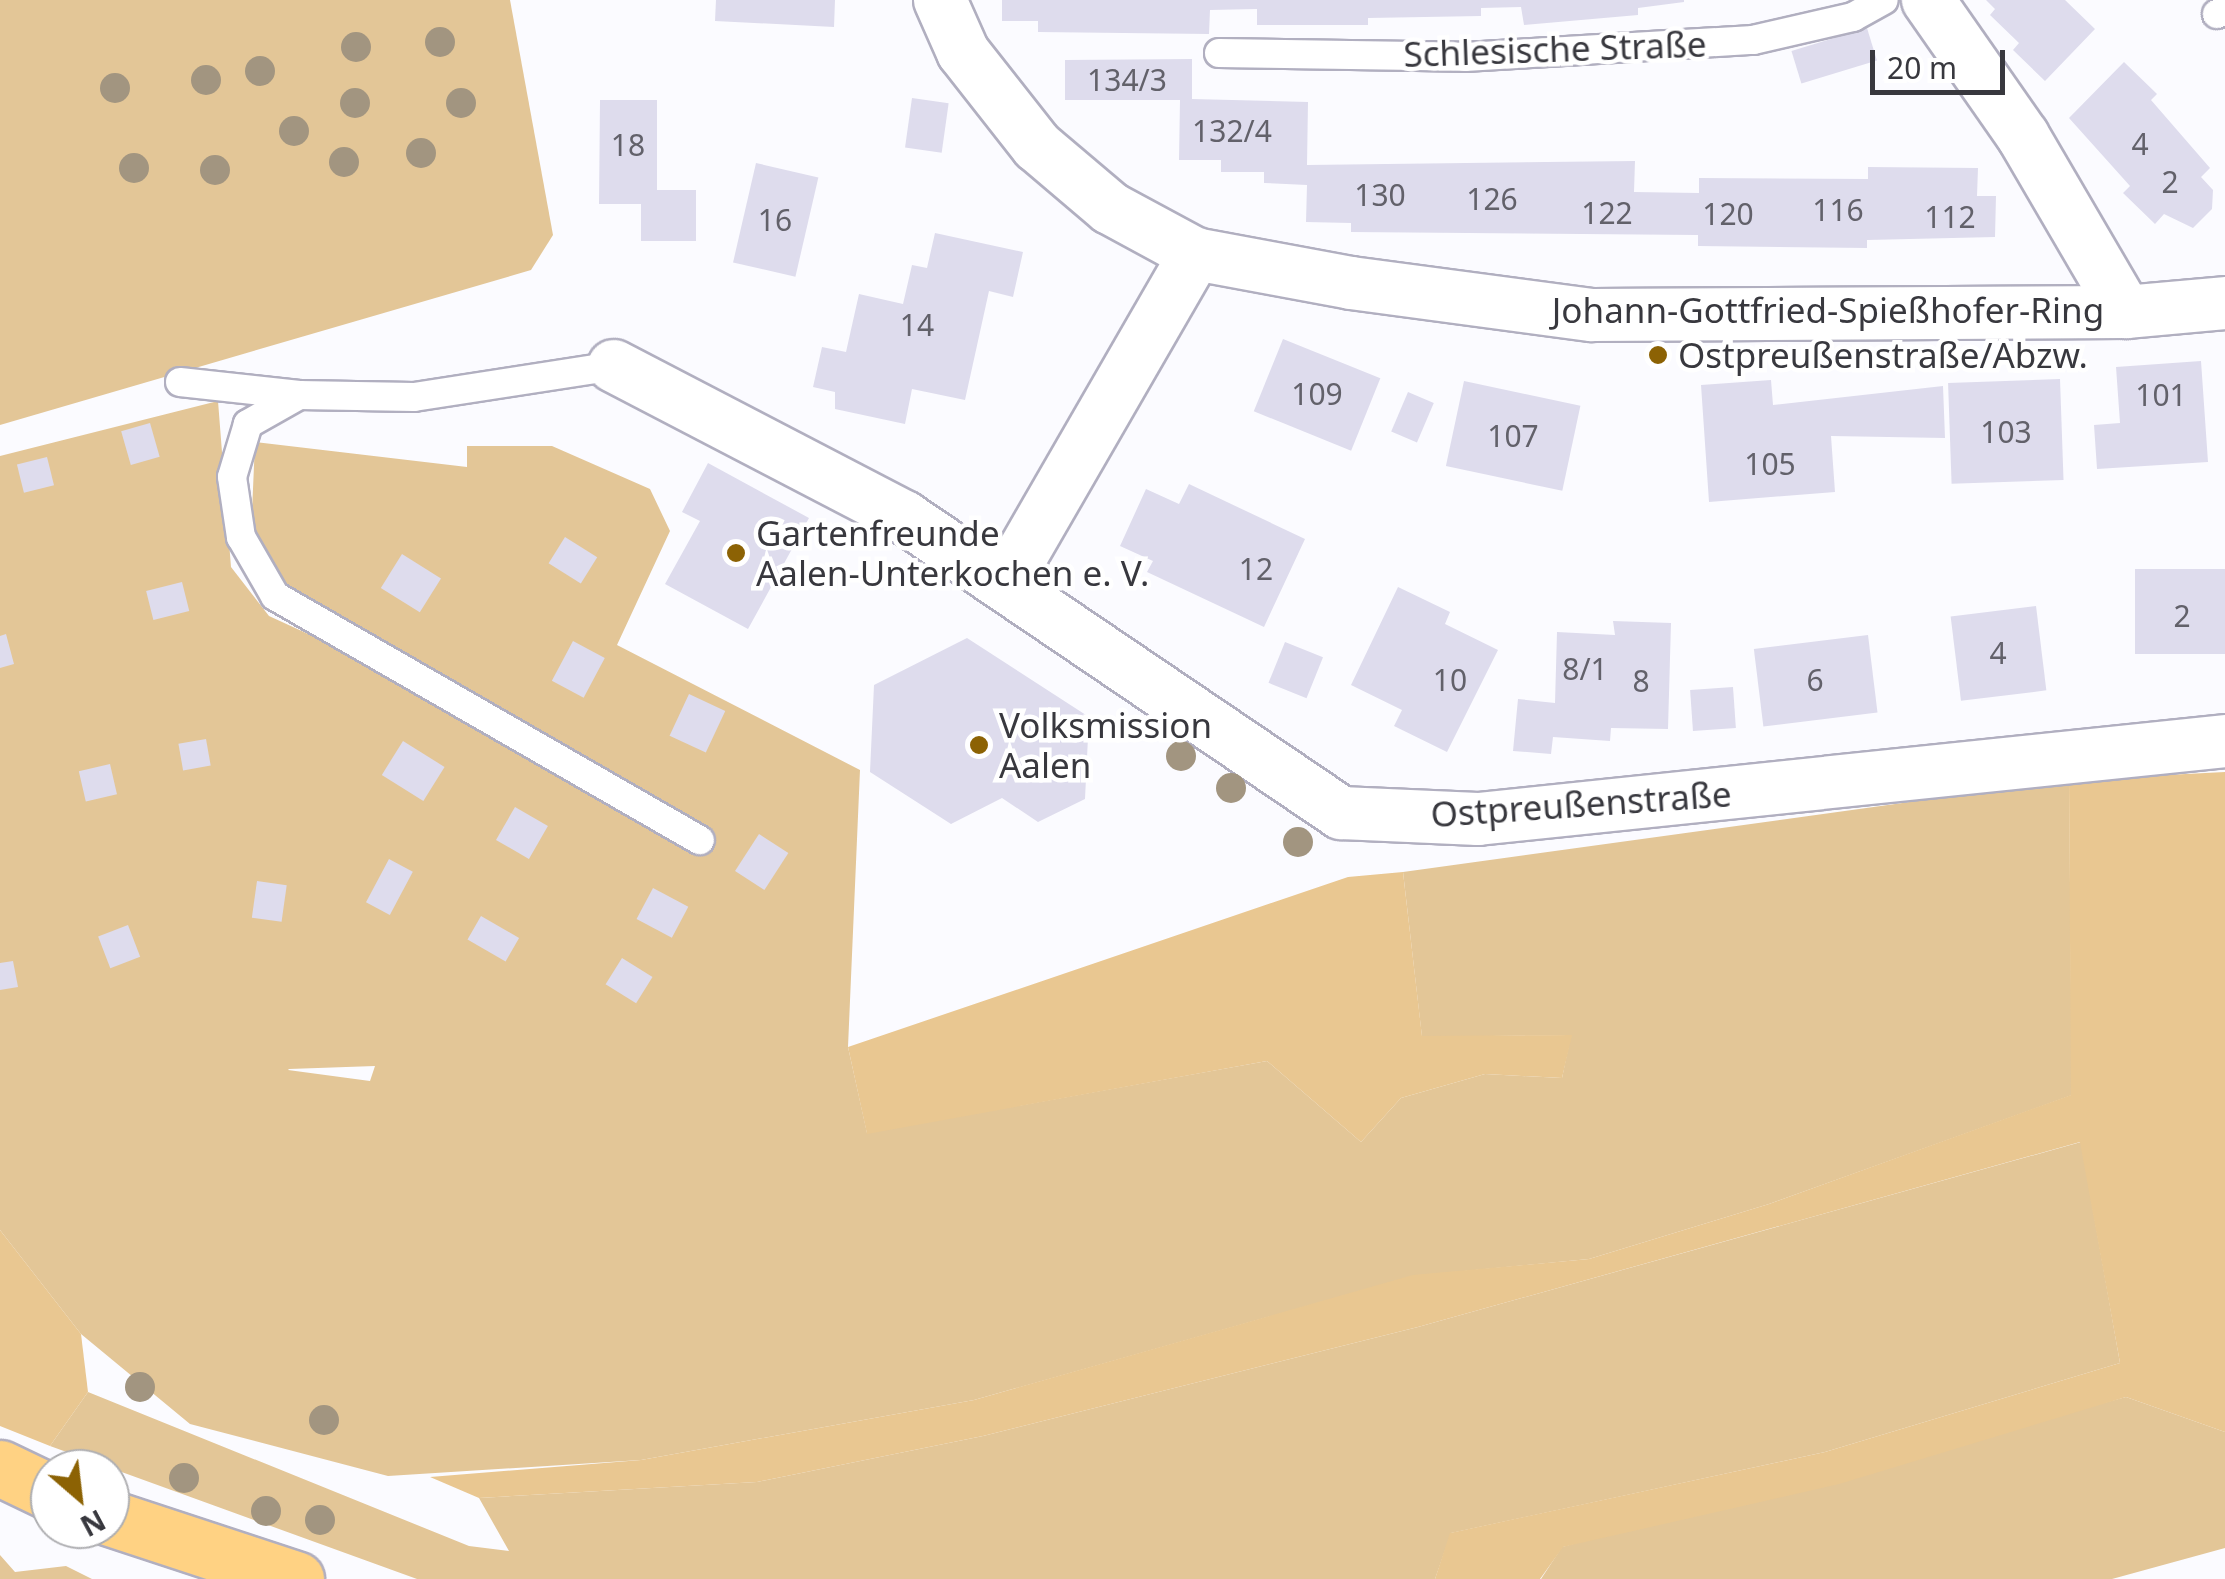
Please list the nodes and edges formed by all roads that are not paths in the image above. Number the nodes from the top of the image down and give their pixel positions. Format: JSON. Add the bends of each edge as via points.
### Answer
{"nodes":[{"id":1,"x":940,"y":0,"type":"edge"},
{"id":2,"x":1884,"y":0,"type":"edge"},
{"id":3,"x":1928,"y":0,"type":"edge"},
{"id":4,"x":1219,"y":53,"type":"dead end"},
{"id":5,"x":1194,"y":254,"type":"junction"},
{"id":6,"x":2225,"y":303,"type":"edge"},
{"id":7,"x":2126,"y":312,"type":"junction"},
{"id":8,"x":614,"y":366,"type":"joint"},
{"id":9,"x":180,"y":382,"type":"dead end"},
{"id":10,"x":299,"y":395,"type":"junction"},
{"id":11,"x":1006,"y":582,"type":"junction"},
{"id":12,"x":2225,"y":741,"type":"edge"},
{"id":13,"x":700,"y":840,"type":"dead end"},
{"id":14,"x":0,"y":1468,"type":"edge"},
{"id":15,"x":30,"y":1482,"type":"edge"},
{"id":16,"x":130,"y":1525,"type":"edge"},
{"id":17,"x":296,"y":1579,"type":"edge"}],
"edges":[{"from":1,"to":5,"type":"street","name":"Johann-Gottfried-Spießhofer-Ring","via":[[963,52],[1037,146],[1110,208]]},
{"from":2,"to":4,"type":"lane","name":"Schlesische Straße","via":[[1853,17],[1753,40],[1466,57]]},
{"from":3,"to":7,"type":"street","via":[[2024,136]]},
{"from":5,"to":7,"type":"street","name":"Johann-Gottfried-Spießhofer-Ring","via":[[1351,284],[1592,315]]},
{"from":5,"to":11,"type":"street"},
{"from":6,"to":7,"type":"street","name":"Johann-Gottfried-Spießhofer-Ring"},
{"from":8,"to":10,"type":"lane","via":[[414,397]]},
{"from":8,"to":11,"type":"street","name":"Ostpreußenstraße","via":[[904,517]]},
{"from":9,"to":10,"type":"lane"},
{"from":10,"to":13,"type":"lane","via":[[248,424],[232,477],[241,537],[274,596]]},
{"from":11,"to":12,"type":"street","name":"Ostpreußenstraße","via":[[1341,813],[1478,819]]},
{"from":14,"to":15,"type":"highway"},
{"from":16,"to":17,"type":"highway"}]}
